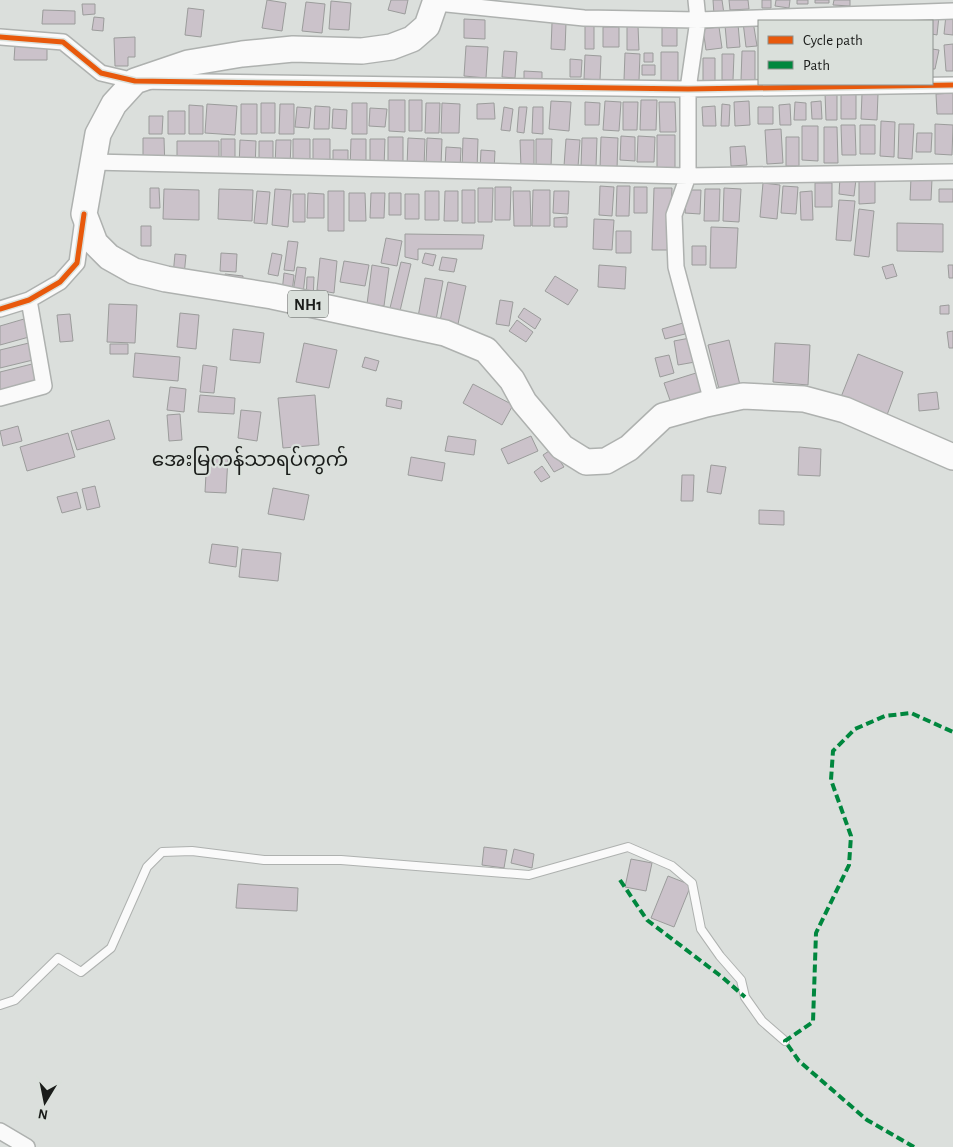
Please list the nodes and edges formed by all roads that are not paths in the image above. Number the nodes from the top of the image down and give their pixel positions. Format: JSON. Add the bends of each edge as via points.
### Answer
{"nodes":[{"id":1,"x":696,"y":0,"type":"edge"},
{"id":2,"x":437,"y":1,"type":"edge"},
{"id":3,"x":953,"y":11,"type":"edge"},
{"id":4,"x":698,"y":20,"type":"junction"},
{"id":5,"x":0,"y":37,"type":"edge"},
{"id":6,"x":135,"y":81,"type":"junction"},
{"id":7,"x":953,"y":85,"type":"edge"},
{"id":8,"x":688,"y":89,"type":"junction"},
{"id":9,"x":92,"y":162,"type":"junction"},
{"id":10,"x":953,"y":172,"type":"edge"},
{"id":11,"x":688,"y":176,"type":"junction"},
{"id":12,"x":84,"y":214,"type":"junction"},
{"id":13,"x":29,"y":300,"type":"junction"},
{"id":14,"x":0,"y":310,"type":"edge"},
{"id":15,"x":0,"y":398,"type":"edge"},
{"id":16,"x":712,"y":402,"type":"junction"},
{"id":17,"x":953,"y":457,"type":"edge"},
{"id":18,"x":0,"y":1004,"type":"edge"},
{"id":19,"x":785,"y":1041,"type":"dead end"},
{"id":20,"x":0,"y":1132,"type":"edge"},
{"id":21,"x":27,"y":1147,"type":"edge"}],
"edges":[{"from":1,"to":4,"type":"street"},
{"from":2,"to":4,"type":"street","via":[[584,18]]},
{"from":2,"to":6,"type":"highway","number":"NH1","via":[[427,26],[412,39],[391,46],[362,51],[293,49],[242,54],[188,63]]},
{"from":3,"to":4,"type":"street"},
{"from":4,"to":8,"type":"street"},
{"from":5,"to":6,"type":"street","via":[[63,42],[101,73]]},
{"from":6,"to":8,"type":"street"},
{"from":6,"to":9,"type":"highway","number":"NH1","via":[[114,104],[98,134]]},
{"from":7,"to":8,"type":"street"},
{"from":8,"to":11,"type":"street"},
{"from":9,"to":11,"type":"street"},
{"from":9,"to":12,"type":"highway","number":"NH1"},
{"from":10,"to":11,"type":"street"},
{"from":11,"to":16,"type":"street","via":[[674,215],[676,267]]},
{"from":12,"to":13,"type":"street","via":[[77,263],[60,282]]},
{"from":12,"to":16,"type":"highway","number":"NH1","via":[[95,243],[109,257],[134,271],[445,333],[486,350],[562,447],[586,462],[606,461],[629,448],[664,416]]},
{"from":13,"to":14,"type":"street"},
{"from":13,"to":15,"type":"street","via":[[44,386]]},
{"from":16,"to":17,"type":"highway","number":"NH1","via":[[743,396],[804,399],[845,410]]},
{"from":18,"to":19,"type":"lane","via":[[15,1000],[58,958],[82,972],[112,948],[147,867],[162,852],[192,851],[264,860],[341,860],[529,875],[628,847],[672,866],[692,883],[701,929],[741,980],[746,997],[762,1021]]},
{"from":20,"to":21,"type":"street"}]}
